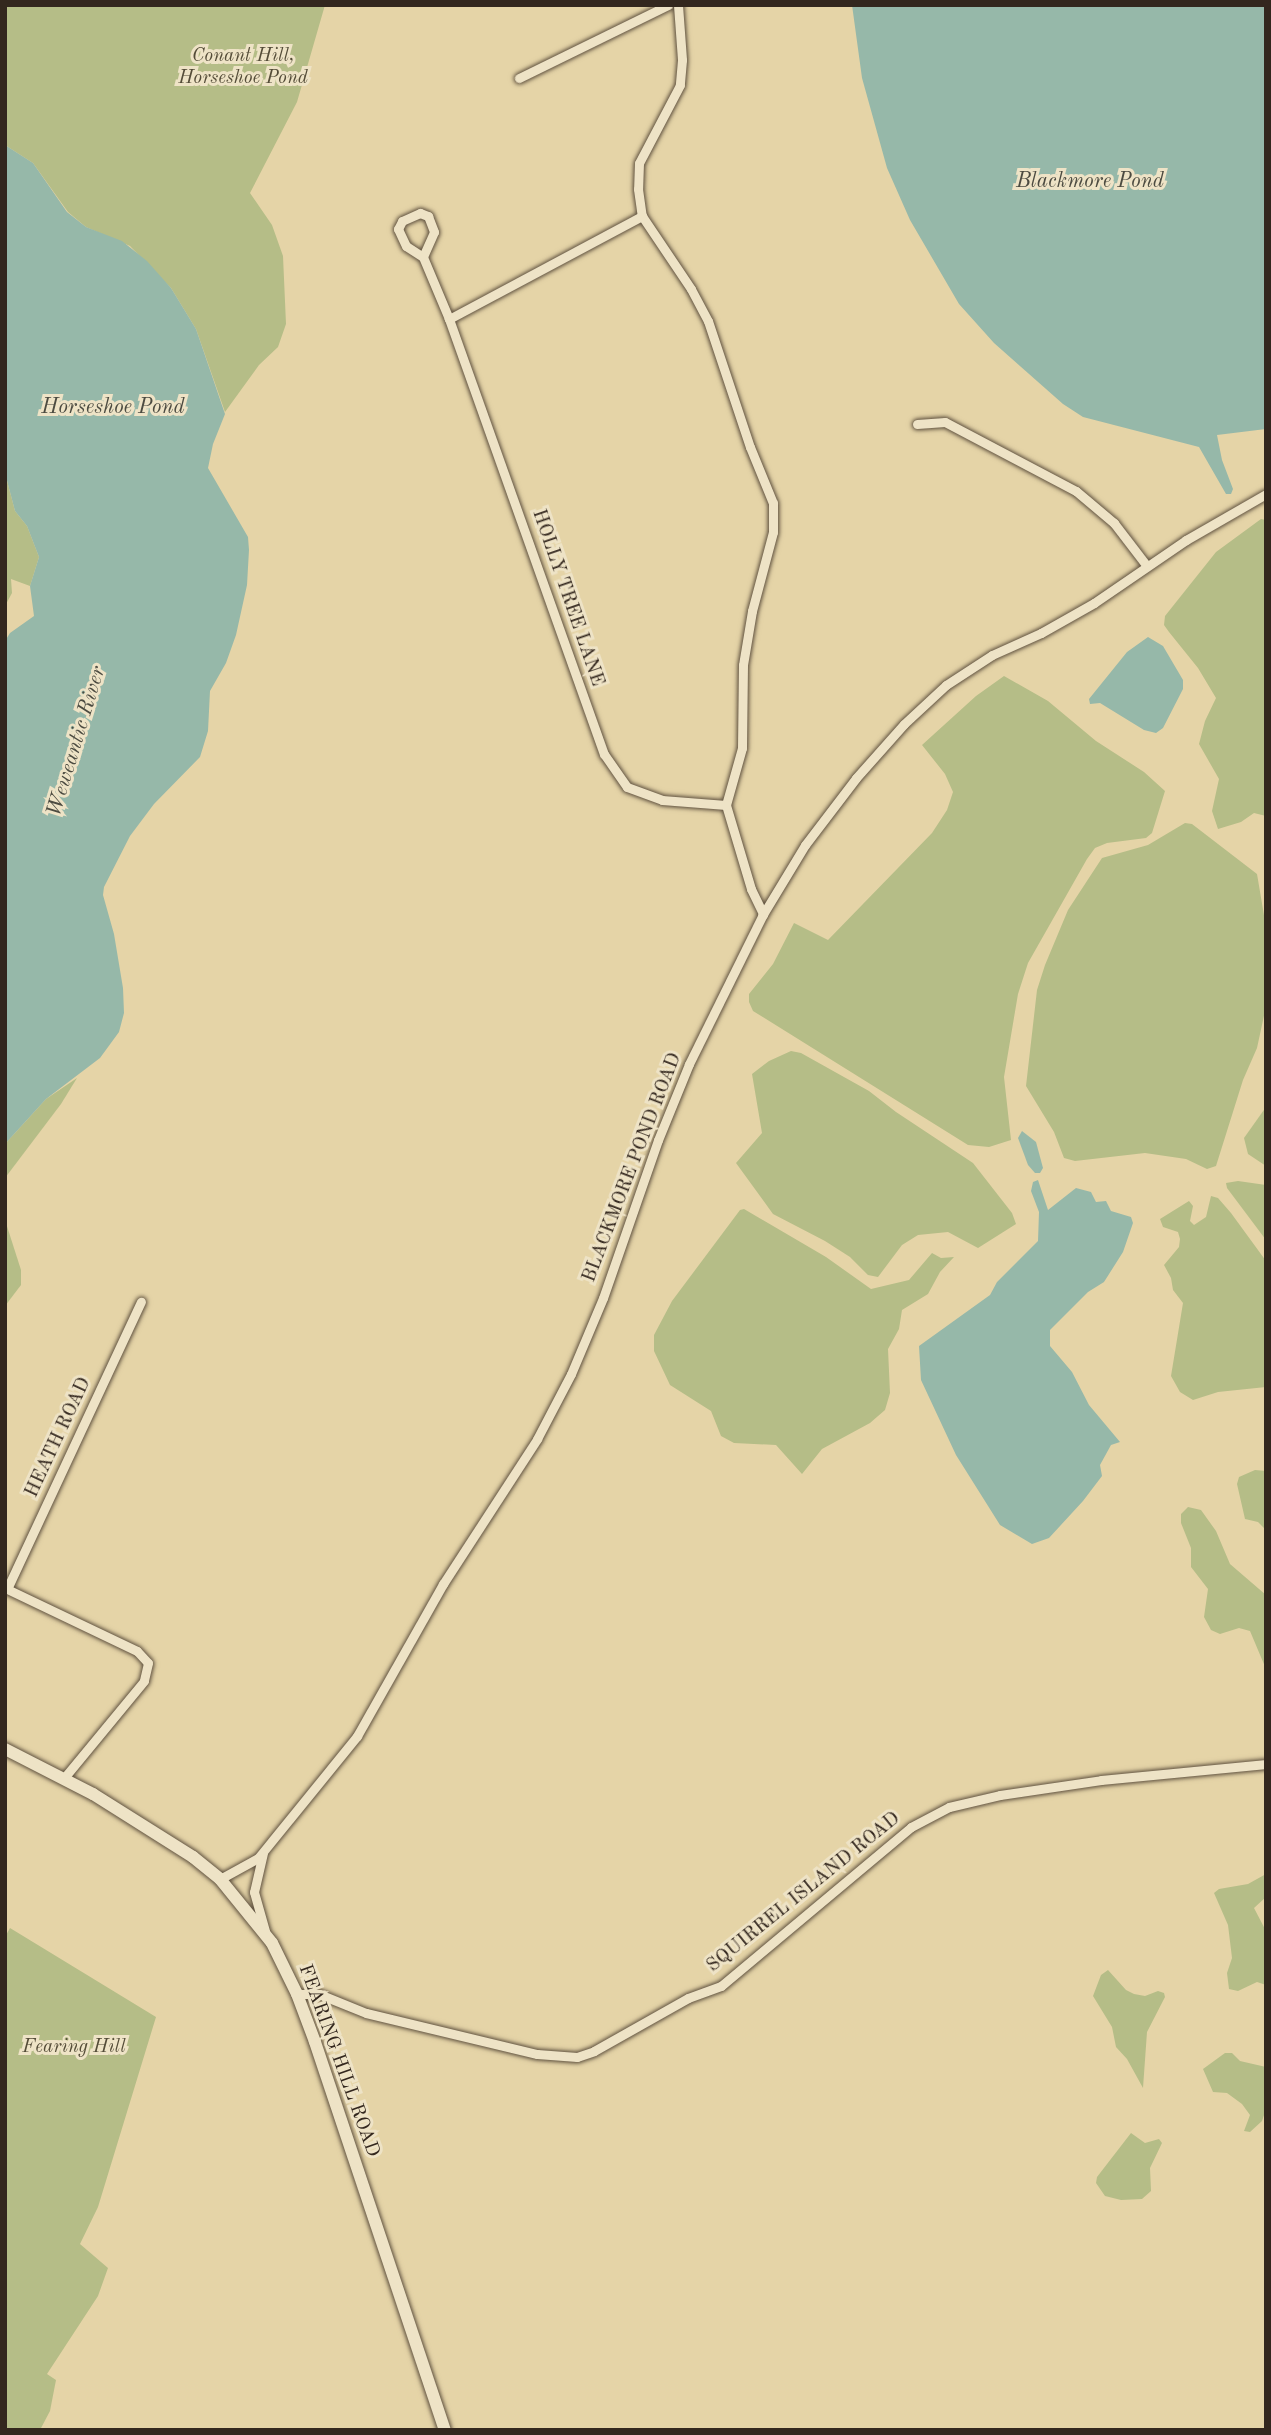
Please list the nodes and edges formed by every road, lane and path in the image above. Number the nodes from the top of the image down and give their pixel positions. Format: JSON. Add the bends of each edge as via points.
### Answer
{"nodes":[{"id":1,"x":668,"y":5,"type":"edge"},
{"id":2,"x":678,"y":5,"type":"edge"},
{"id":3,"x":519,"y":78,"type":"dead end"},
{"id":4,"x":642,"y":216,"type":"junction"},
{"id":5,"x":423,"y":257,"type":"junction"},
{"id":6,"x":449,"y":319,"type":"junction"},
{"id":7,"x":917,"y":424,"type":"dead end"},
{"id":8,"x":1266,"y":494,"type":"edge"},
{"id":9,"x":1147,"y":566,"type":"junction"},
{"id":10,"x":726,"y":805,"type":"junction"},
{"id":11,"x":763,"y":914,"type":"junction"},
{"id":12,"x":141,"y":1302,"type":"dead end"},
{"id":13,"x":6,"y":1588,"type":"edge"},
{"id":14,"x":5,"y":1749,"type":"edge"},
{"id":15,"x":1266,"y":1764,"type":"edge"},
{"id":16,"x":64,"y":1778,"type":"junction"},
{"id":17,"x":263,"y":1852,"type":"junction"},
{"id":18,"x":220,"y":1879,"type":"junction"},
{"id":19,"x":267,"y":1936,"type":"junction"},
{"id":20,"x":297,"y":1994,"type":"junction"},
{"id":21,"x":445,"y":2430,"type":"edge"}],
"edges":[{"from":1,"to":3,"type":"street"},
{"from":2,"to":4,"type":"street","via":[[682,73],[676,97],[639,163]]},
{"from":4,"to":6,"type":"street"},
{"from":4,"to":10,"type":"street","via":[[708,321],[776,517],[743,665],[742,748]]},
{"from":5,"to":5,"type":"street","name":"HOLLY TREE LANE","via":[[434,232],[428,216],[419,213],[402,221],[398,229],[406,246]]},
{"from":5,"to":6,"type":"street","name":"HOLLY TREE LANE"},
{"from":6,"to":10,"type":"street","name":"HOLLY TREE LANE","via":[[608,762],[627,787],[662,800]]},
{"from":7,"to":9,"type":"street","via":[[945,422],[1076,491],[1114,523]]},
{"from":8,"to":9,"type":"street","name":"BLACKMORE POND ROAD"},
{"from":9,"to":11,"type":"street","name":"BLACKMORE POND ROAD","via":[[1094,603],[992,654],[946,685],[856,778],[805,845]]},
{"from":10,"to":11,"type":"street"},
{"from":11,"to":17,"type":"street","name":"BLACKMORE POND ROAD","via":[[689,1065],[603,1298],[537,1439],[443,1584],[357,1736]]},
{"from":12,"to":13,"type":"street","name":"HEATH ROAD"},
{"from":13,"to":16,"type":"street","via":[[137,1651],[148,1663],[144,1681]]},
{"from":14,"to":16,"type":"main road","name":"FEARING HILL ROAD"},
{"from":15,"to":20,"type":"street","name":"SQUIRREL ISLAND ROAD","via":[[1101,1780],[949,1807],[911,1827],[732,1979],[577,2057],[537,2054],[366,2013],[319,1994]]},
{"from":16,"to":18,"type":"main road","name":"FEARING HILL ROAD","via":[[145,1824]]},
{"from":17,"to":18,"type":"street","name":"BLACKMORE POND ROAD"},
{"from":17,"to":19,"type":"street","name":"BLACKMORE POND ROAD","via":[[255,1900]]},
{"from":18,"to":19,"type":"main road","name":"FEARING HILL ROAD"},
{"from":19,"to":20,"type":"main road","name":"FEARING HILL ROAD"},
{"from":20,"to":21,"type":"main road","name":"FEARING HILL ROAD"}]}
